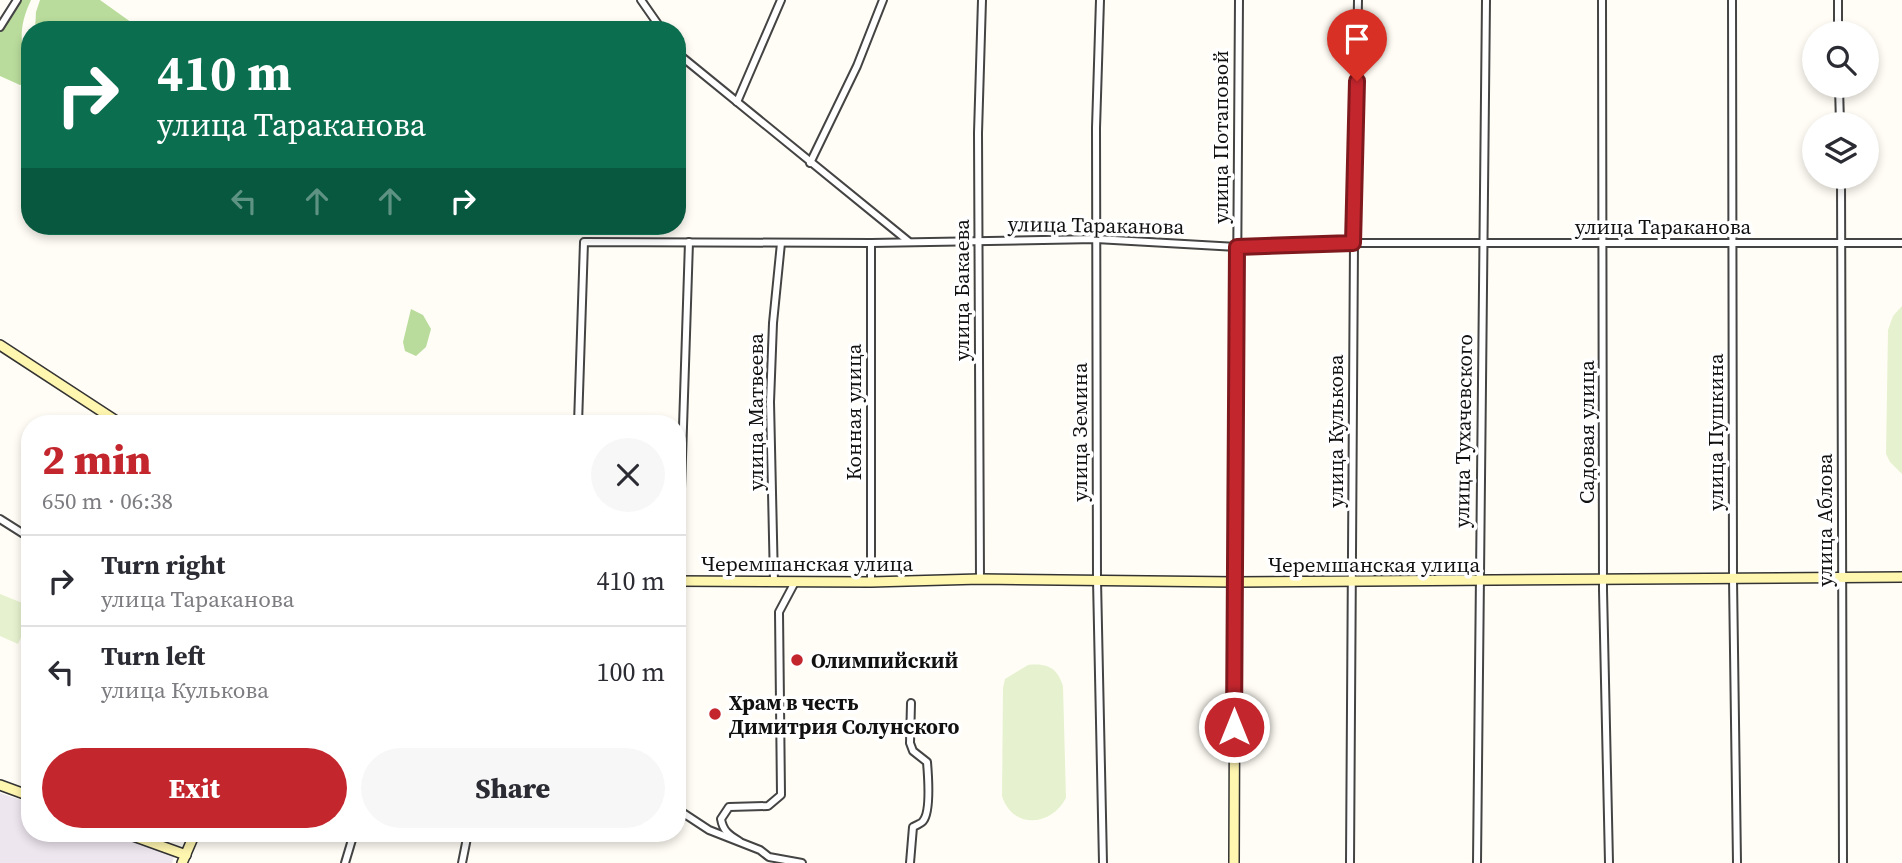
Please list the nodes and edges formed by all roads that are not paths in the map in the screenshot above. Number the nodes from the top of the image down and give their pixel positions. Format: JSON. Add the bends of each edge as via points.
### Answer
{"nodes":[{"id":1,"x":17,"y":0,"type":"edge"},
{"id":2,"x":641,"y":0,"type":"edge"},
{"id":3,"x":780,"y":0,"type":"edge"},
{"id":4,"x":883,"y":0,"type":"edge"},
{"id":5,"x":982,"y":0,"type":"edge"},
{"id":6,"x":1100,"y":0,"type":"edge"},
{"id":7,"x":1239,"y":0,"type":"edge"},
{"id":8,"x":1358,"y":0,"type":"edge"},
{"id":9,"x":1486,"y":0,"type":"edge"},
{"id":10,"x":1602,"y":0,"type":"edge"},
{"id":11,"x":1732,"y":0,"type":"edge"},
{"id":12,"x":1838,"y":0,"type":"edge"},
{"id":13,"x":656,"y":21,"type":"edge"},
{"id":14,"x":1838,"y":21,"type":"edge"},
{"id":15,"x":0,"y":27,"type":"edge"},
{"id":16,"x":686,"y":60,"type":"edge"},
{"id":17,"x":737,"y":102,"type":"junction"},
{"id":18,"x":810,"y":163,"type":"junction"},
{"id":19,"x":1841,"y":189,"type":"edge"},
{"id":20,"x":1096,"y":239,"type":"junction"},
{"id":21,"x":978,"y":240,"type":"junction"},
{"id":22,"x":908,"y":241,"type":"junction"},
{"id":23,"x":689,"y":242,"type":"junction"},
{"id":24,"x":782,"y":243,"type":"junction"},
{"id":25,"x":870,"y":243,"type":"junction"},
{"id":26,"x":1353,"y":243,"type":"junction"},
{"id":27,"x":1603,"y":243,"type":"junction"},
{"id":28,"x":1902,"y":243,"type":"edge"},
{"id":29,"x":1484,"y":244,"type":"junction"},
{"id":30,"x":1732,"y":244,"type":"junction"},
{"id":31,"x":1842,"y":244,"type":"junction"},
{"id":32,"x":1237,"y":247,"type":"junction"},
{"id":33,"x":0,"y":345,"type":"edge"},
{"id":34,"x":99,"y":415,"type":"edge"},
{"id":35,"x":578,"y":415,"type":"edge"},
{"id":36,"x":683,"y":415,"type":"edge"},
{"id":37,"x":0,"y":519,"type":"edge"},
{"id":38,"x":21,"y":532,"type":"edge"},
{"id":39,"x":1842,"y":578,"type":"junction"},
{"id":40,"x":1902,"y":578,"type":"edge"},
{"id":41,"x":980,"y":579,"type":"junction"},
{"id":42,"x":1733,"y":579,"type":"junction"},
{"id":43,"x":1097,"y":580,"type":"junction"},
{"id":44,"x":686,"y":581,"type":"edge"},
{"id":45,"x":1479,"y":581,"type":"junction"},
{"id":46,"x":1604,"y":581,"type":"junction"},
{"id":47,"x":774,"y":582,"type":"junction"},
{"id":48,"x":795,"y":582,"type":"junction"},
{"id":49,"x":871,"y":582,"type":"junction"},
{"id":50,"x":1235,"y":582,"type":"junction"},
{"id":51,"x":1352,"y":582,"type":"junction"},
{"id":52,"x":911,"y":703,"type":"dead end"},
{"id":53,"x":0,"y":785,"type":"edge"},
{"id":54,"x":21,"y":793,"type":"edge"},
{"id":55,"x":686,"y":815,"type":"edge"},
{"id":56,"x":739,"y":841,"type":"junction"},
{"id":57,"x":145,"y":842,"type":"edge"},
{"id":58,"x":191,"y":842,"type":"edge"},
{"id":59,"x":351,"y":842,"type":"edge"},
{"id":60,"x":466,"y":842,"type":"edge"},
{"id":61,"x":184,"y":859,"type":"edge"},
{"id":62,"x":345,"y":863,"type":"edge"},
{"id":63,"x":462,"y":863,"type":"edge"},
{"id":64,"x":802,"y":863,"type":"edge"},
{"id":65,"x":911,"y":863,"type":"edge"},
{"id":66,"x":1103,"y":863,"type":"edge"},
{"id":67,"x":1234,"y":863,"type":"edge"},
{"id":68,"x":1350,"y":863,"type":"edge"},
{"id":69,"x":1477,"y":863,"type":"edge"},
{"id":70,"x":1609,"y":863,"type":"edge"},
{"id":71,"x":1737,"y":863,"type":"edge"},
{"id":72,"x":1843,"y":863,"type":"edge"}],
"edges":[{"from":1,"to":15,"type":"street"},
{"from":2,"to":13,"type":"street"},
{"from":3,"to":17,"type":"street"},
{"from":4,"to":18,"type":"street"},
{"from":5,"to":21,"type":"street","name":"улица Бакаева"},
{"from":6,"to":20,"type":"street","name":"улица Земина"},
{"from":7,"to":32,"type":"street","name":"улица Потаповой"},
{"from":8,"to":26,"type":"street","name":"улица Кулькова"},
{"from":9,"to":29,"type":"street","name":"улица Тухачевского"},
{"from":10,"to":27,"type":"street","name":"Садовая улица"},
{"from":11,"to":30,"type":"street","name":"улица Пушкина"},
{"from":12,"to":14,"type":"street"},
{"from":16,"to":17,"type":"street"},
{"from":17,"to":18,"type":"street"},
{"from":18,"to":22,"type":"street"},
{"from":19,"to":31,"type":"street","name":"улица Аблова"},
{"from":20,"to":21,"type":"street","name":"улица Тараканова"},
{"from":20,"to":32,"type":"street","name":"улица Тараканова"},
{"from":20,"to":43,"type":"street","name":"улица Земина"},
{"from":21,"to":22,"type":"street","name":"улица Тараканова"},
{"from":21,"to":41,"type":"street","name":"улица Бакаева"},
{"from":22,"to":25,"type":"street","name":"улица Тараканова"},
{"from":23,"to":24,"type":"street","name":"улица Тараканова"},
{"from":23,"to":35,"type":"street","name":"улица Тараканова","via":[[584,242]]},
{"from":23,"to":36,"type":"street"},
{"from":24,"to":25,"type":"street","name":"улица Тараканова"},
{"from":24,"to":47,"type":"street","name":"улица Матвеева","via":[[770,402]]},
{"from":25,"to":49,"type":"street","name":"Конная улица"},
{"from":26,"to":29,"type":"street","name":"улица Тараканова"},
{"from":26,"to":32,"type":"street","name":"улица Тараканова"},
{"from":26,"to":51,"type":"street","name":"улица Кулькова"},
{"from":27,"to":29,"type":"street","name":"улица Тараканова"},
{"from":27,"to":30,"type":"street","name":"улица Тараканова"},
{"from":27,"to":46,"type":"street","name":"Садовая улица"},
{"from":28,"to":31,"type":"street","name":"улица Тараканова"},
{"from":29,"to":45,"type":"street","name":"улица Тухачевского"},
{"from":30,"to":31,"type":"street","name":"улица Тараканова"},
{"from":30,"to":42,"type":"street","name":"улица Пушкина"},
{"from":31,"to":39,"type":"street","name":"улица Аблова"},
{"from":32,"to":50,"type":"street","name":"улица Потаповой"},
{"from":33,"to":34,"type":"main road"},
{"from":37,"to":38,"type":"street"},
{"from":39,"to":40,"type":"main road","name":"Черемшанская улица"},
{"from":39,"to":42,"type":"main road","name":"Черемшанская улица"},
{"from":39,"to":72,"type":"street","name":"улица Аблова"},
{"from":41,"to":43,"type":"main road","name":"Черемшанская улица"},
{"from":41,"to":49,"type":"main road","name":"Черемшанская улица"},
{"from":42,"to":46,"type":"main road","name":"Черемшанская улица"},
{"from":42,"to":71,"type":"street","name":"улица Пушкина"},
{"from":43,"to":50,"type":"main road","name":"Черемшанская улица"},
{"from":43,"to":66,"type":"street","name":"улица Земина"},
{"from":44,"to":47,"type":"main road","name":"Черемшанская улица"},
{"from":45,"to":46,"type":"main road","name":"Черемшанская улица"},
{"from":45,"to":51,"type":"main road","name":"Черемшанская улица"},
{"from":45,"to":69,"type":"street","name":"улица Тухачевского"},
{"from":46,"to":70,"type":"street","name":"Садовая улица"},
{"from":47,"to":48,"type":"main road","name":"Черемшанская улица"},
{"from":48,"to":49,"type":"main road","name":"Черемшанская улица"},
{"from":48,"to":56,"type":"street","via":[[779,612],[781,795],[768,806],[729,807],[722,825]]},
{"from":50,"to":51,"type":"main road","name":"Черемшанская улица"},
{"from":50,"to":67,"type":"main road","name":"улица Потаповой"},
{"from":51,"to":68,"type":"street","name":"улица Кулькова"},
{"from":52,"to":65,"type":"street","via":[[910,743],[927,762],[928,778],[927,814],[913,827]]},
{"from":53,"to":54,"type":"main road"},
{"from":55,"to":56,"type":"street"},
{"from":56,"to":64,"type":"street","via":[[769,857]]},
{"from":57,"to":61,"type":"main road"},
{"from":58,"to":61,"type":"main road"},
{"from":59,"to":62,"type":"street"},
{"from":60,"to":63,"type":"street"}]}
